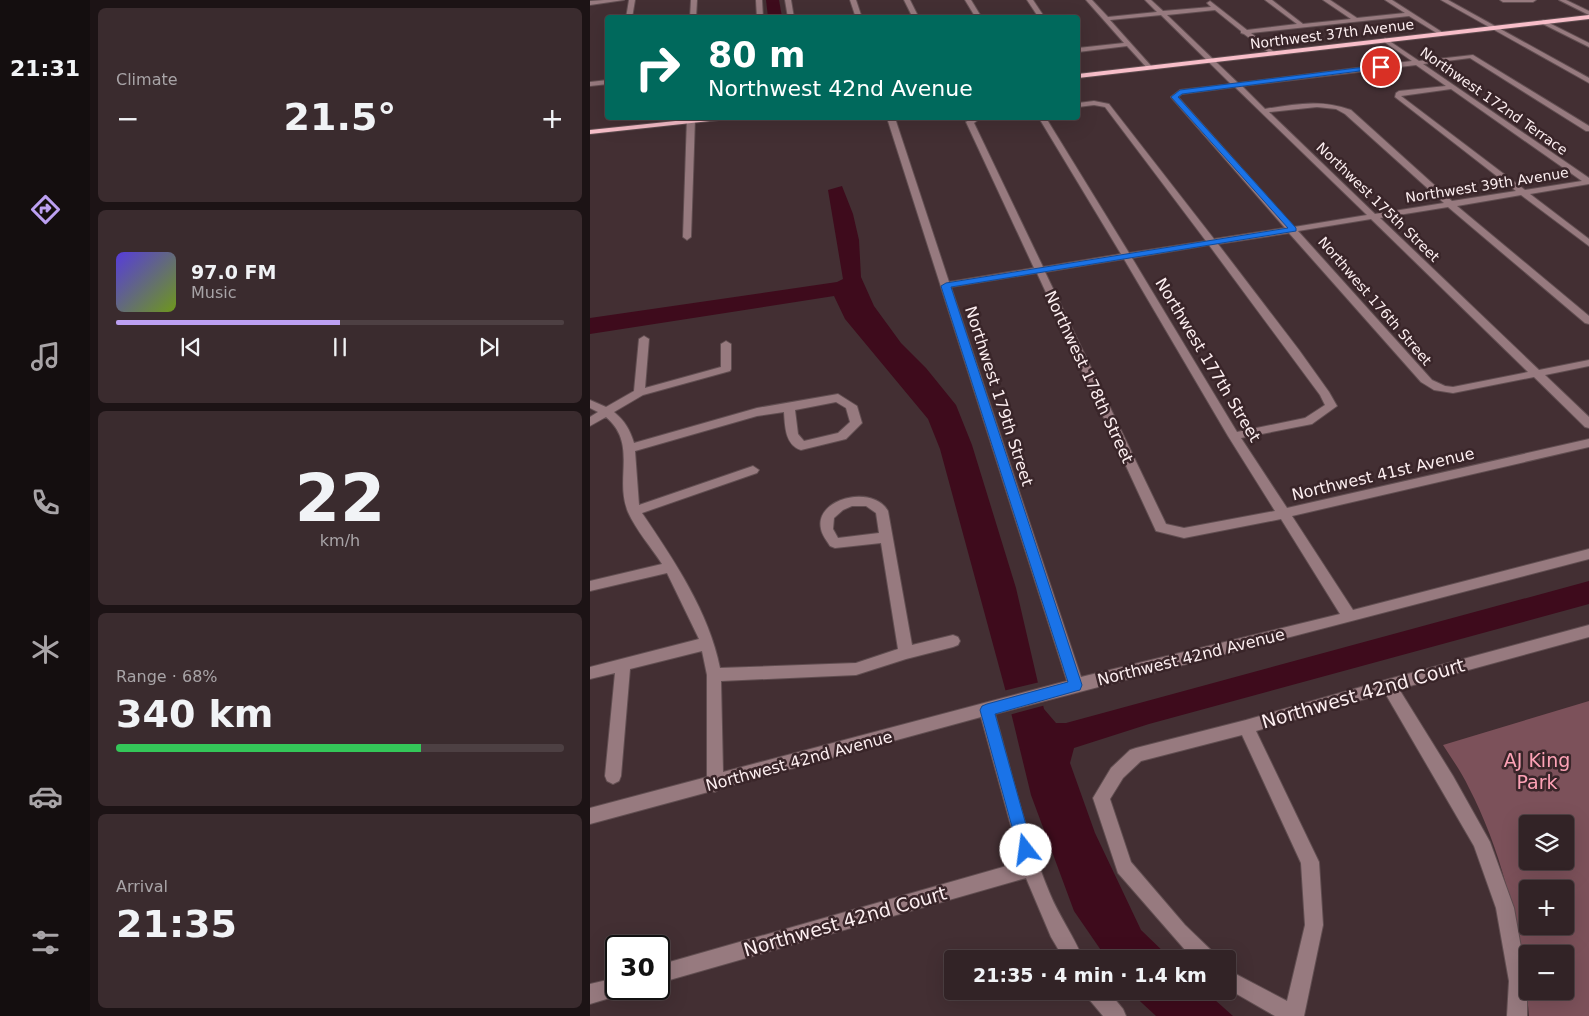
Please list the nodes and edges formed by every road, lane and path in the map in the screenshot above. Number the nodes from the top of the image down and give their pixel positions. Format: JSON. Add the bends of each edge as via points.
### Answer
{"nodes":[{"id":1,"x":621,"y":0,"type":"edge"},
{"id":2,"x":632,"y":0,"type":"edge"},
{"id":3,"x":694,"y":0,"type":"edge"},
{"id":4,"x":759,"y":0,"type":"edge"},
{"id":5,"x":788,"y":0,"type":"edge"},
{"id":6,"x":853,"y":0,"type":"edge"},
{"id":7,"x":908,"y":0,"type":"edge"},
{"id":8,"x":968,"y":0,"type":"edge"},
{"id":9,"x":1030,"y":0,"type":"edge"},
{"id":10,"x":1089,"y":0,"type":"edge"},
{"id":11,"x":1148,"y":0,"type":"edge"},
{"id":12,"x":1206,"y":0,"type":"edge"},
{"id":13,"x":1268,"y":0,"type":"edge"},
{"id":14,"x":1326,"y":0,"type":"edge"},
{"id":15,"x":1388,"y":0,"type":"edge"},
{"id":16,"x":1444,"y":0,"type":"edge"},
{"id":17,"x":1503,"y":0,"type":"edge"},
{"id":18,"x":1532,"y":0,"type":"edge"},
{"id":19,"x":1562,"y":0,"type":"edge"},
{"id":20,"x":590,"y":3,"type":"edge"},
{"id":21,"x":1215,"y":8,"type":"junction"},
{"id":22,"x":1589,"y":12,"type":"edge"},
{"id":23,"x":1162,"y":14,"type":"junction"},
{"id":24,"x":1411,"y":14,"type":"junction"},
{"id":25,"x":630,"y":15,"type":"edge"},
{"id":26,"x":693,"y":15,"type":"edge"},
{"id":27,"x":760,"y":15,"type":"edge"},
{"id":28,"x":790,"y":15,"type":"edge"},
{"id":29,"x":858,"y":15,"type":"edge"},
{"id":30,"x":915,"y":15,"type":"edge"},
{"id":31,"x":977,"y":15,"type":"edge"},
{"id":32,"x":1040,"y":15,"type":"edge"},
{"id":33,"x":1589,"y":17,"type":"edge"},
{"id":34,"x":1106,"y":19,"type":"junction"},
{"id":35,"x":1355,"y":19,"type":"junction"},
{"id":36,"x":1543,"y":22,"type":"junction"},
{"id":37,"x":1301,"y":25,"type":"junction"},
{"id":38,"x":1493,"y":28,"type":"junction"},
{"id":39,"x":1243,"y":32,"type":"junction"},
{"id":40,"x":1442,"y":34,"type":"junction"},
{"id":41,"x":1385,"y":40,"type":"junction"},
{"id":42,"x":1129,"y":44,"type":"junction"},
{"id":43,"x":1589,"y":45,"type":"edge"},
{"id":44,"x":1080,"y":50,"type":"edge"},
{"id":45,"x":1272,"y":53,"type":"junction"},
{"id":46,"x":1211,"y":61,"type":"junction"},
{"id":47,"x":1417,"y":62,"type":"junction"},
{"id":48,"x":1150,"y":68,"type":"junction"},
{"id":49,"x":1589,"y":71,"type":"edge"},
{"id":50,"x":1575,"y":72,"type":"junction"},
{"id":51,"x":1080,"y":76,"type":"edge"},
{"id":52,"x":1589,"y":81,"type":"edge"},
{"id":53,"x":605,"y":82,"type":"edge"},
{"id":54,"x":590,"y":84,"type":"edge"},
{"id":55,"x":1236,"y":85,"type":"junction"},
{"id":56,"x":1451,"y":87,"type":"junction"},
{"id":57,"x":1080,"y":105,"type":"edge"},
{"id":58,"x":1263,"y":111,"type":"junction"},
{"id":59,"x":683,"y":120,"type":"edge"},
{"id":60,"x":691,"y":120,"type":"edge"},
{"id":61,"x":892,"y":120,"type":"edge"},
{"id":62,"x":973,"y":120,"type":"edge"},
{"id":63,"x":1043,"y":120,"type":"edge"},
{"id":64,"x":1589,"y":129,"type":"edge"},
{"id":65,"x":590,"y":132,"type":"edge"},
{"id":66,"x":1589,"y":182,"type":"edge"},
{"id":67,"x":1522,"y":193,"type":"junction"},
{"id":68,"x":1451,"y":205,"type":"junction"},
{"id":69,"x":1374,"y":217,"type":"junction"},
{"id":70,"x":1293,"y":229,"type":"junction"},
{"id":71,"x":687,"y":237,"type":"dead end"},
{"id":72,"x":1212,"y":242,"type":"junction"},
{"id":73,"x":1589,"y":243,"type":"edge"},
{"id":74,"x":1128,"y":256,"type":"junction"},
{"id":75,"x":1039,"y":270,"type":"junction"},
{"id":76,"x":946,"y":286,"type":"junction"},
{"id":77,"x":1589,"y":321,"type":"edge"},
{"id":78,"x":644,"y":339,"type":"dead end"},
{"id":79,"x":726,"y":344,"type":"dead end"},
{"id":80,"x":1589,"y":363,"type":"edge"},
{"id":81,"x":1536,"y":374,"type":"junction"},
{"id":82,"x":639,"y":393,"type":"junction"},
{"id":83,"x":590,"y":404,"type":"edge"},
{"id":84,"x":789,"y":408,"type":"junction"},
{"id":85,"x":605,"y":412,"type":"junction"},
{"id":86,"x":590,"y":422,"type":"edge"},
{"id":87,"x":1589,"y":424,"type":"edge"},
{"id":88,"x":1234,"y":436,"type":"junction"},
{"id":89,"x":1589,"y":443,"type":"edge"},
{"id":90,"x":630,"y":448,"type":"junction"},
{"id":91,"x":753,"y":470,"type":"dead end"},
{"id":92,"x":634,"y":511,"type":"junction"},
{"id":93,"x":1283,"y":514,"type":"junction"},
{"id":94,"x":1184,"y":533,"type":"joint"},
{"id":95,"x":887,"y":537,"type":"dead end"},
{"id":96,"x":1589,"y":554,"type":"edge"},
{"id":97,"x":671,"y":567,"type":"junction"},
{"id":98,"x":590,"y":586,"type":"edge"},
{"id":99,"x":1350,"y":617,"type":"junction"},
{"id":100,"x":1589,"y":631,"type":"edge"},
{"id":101,"x":953,"y":641,"type":"dead end"},
{"id":102,"x":708,"y":643,"type":"junction"},
{"id":103,"x":906,"y":653,"type":"junction"},
{"id":104,"x":623,"y":664,"type":"junction"},
{"id":105,"x":590,"y":673,"type":"edge"},
{"id":106,"x":714,"y":675,"type":"junction"},
{"id":107,"x":1388,"y":684,"type":"junction"},
{"id":108,"x":1076,"y":685,"type":"junction"},
{"id":109,"x":987,"y":710,"type":"junction"},
{"id":110,"x":1246,"y":727,"type":"junction"},
{"id":111,"x":613,"y":776,"type":"dead end"},
{"id":112,"x":715,"y":784,"type":"junction"},
{"id":113,"x":590,"y":816,"type":"edge"},
{"id":114,"x":1030,"y":868,"type":"junction"},
{"id":115,"x":1068,"y":950,"type":"edge"},
{"id":116,"x":1197,"y":950,"type":"edge"},
{"id":117,"x":670,"y":971,"type":"edge"},
{"id":118,"x":1236,"y":984,"type":"edge"},
{"id":119,"x":605,"y":990,"type":"edge"},
{"id":120,"x":590,"y":994,"type":"edge"},
{"id":121,"x":1102,"y":1000,"type":"edge"},
{"id":122,"x":1116,"y":1016,"type":"edge"},
{"id":123,"x":1293,"y":1016,"type":"edge"},
{"id":124,"x":1517,"y":1016,"type":"edge"}],
"edges":[{"from":1,"to":20,"type":"street"},
{"from":2,"to":25,"type":"street"},
{"from":3,"to":26,"type":"street"},
{"from":4,"to":27,"type":"street"},
{"from":5,"to":28,"type":"street"},
{"from":6,"to":29,"type":"street"},
{"from":7,"to":30,"type":"street"},
{"from":8,"to":31,"type":"street"},
{"from":9,"to":32,"type":"street"},
{"from":10,"to":34,"type":"street"},
{"from":11,"to":23,"type":"street","name":"Northwest 175th Street"},
{"from":12,"to":21,"type":"street"},
{"from":13,"to":37,"type":"street"},
{"from":14,"to":35,"type":"street"},
{"from":15,"to":24,"type":"street"},
{"from":16,"to":38,"type":"street"},
{"from":17,"to":18,"type":"street"},
{"from":19,"to":22,"type":"street"},
{"from":21,"to":23,"type":"street"},
{"from":21,"to":39,"type":"street"},
{"from":23,"to":34,"type":"street"},
{"from":23,"to":46,"type":"street","name":"Northwest 175th Street"},
{"from":24,"to":35,"type":"street"},
{"from":24,"to":40,"type":"street"},
{"from":33,"to":36,"type":"main road","name":"Northwest 37th Avenue"},
{"from":34,"to":42,"type":"street"},
{"from":35,"to":37,"type":"street"},
{"from":36,"to":38,"type":"main road","name":"Northwest 37th Avenue"},
{"from":36,"to":43,"type":"street"},
{"from":37,"to":39,"type":"street"},
{"from":38,"to":40,"type":"main road","name":"Northwest 37th Avenue"},
{"from":38,"to":50,"type":"street"},
{"from":39,"to":45,"type":"street"},
{"from":40,"to":41,"type":"main road","name":"Northwest 37th Avenue"},
{"from":41,"to":45,"type":"main road","name":"Northwest 37th Avenue"},
{"from":41,"to":47,"type":"street","name":"Northwest 172nd Terrace"},
{"from":42,"to":44,"type":"street"},
{"from":42,"to":48,"type":"street"},
{"from":45,"to":46,"type":"main road","name":"Northwest 37th Avenue"},
{"from":46,"to":48,"type":"main road","name":"Northwest 37th Avenue"},
{"from":46,"to":55,"type":"street","name":"Northwest 175th Street"},
{"from":47,"to":55,"type":"street"},
{"from":47,"to":56,"type":"street","name":"Northwest 172nd Terrace"},
{"from":47,"to":64,"type":"street","via":[[1471,56]]},
{"from":48,"to":51,"type":"main road","name":"Northwest 37th Avenue"},
{"from":49,"to":50,"type":"street"},
{"from":50,"to":52,"type":"street"},
{"from":53,"to":54,"type":"street"},
{"from":55,"to":58,"type":"street","name":"Northwest 175th Street"},
{"from":55,"to":70,"type":"street","name":"Northwest 176th Street","via":[[1176,94],[1174,97]]},
{"from":56,"to":66,"type":"street","name":"Northwest 172nd Terrace"},
{"from":56,"to":67,"type":"street","via":[[1399,93],[1398,96]]},
{"from":57,"to":72,"type":"street","via":[[1107,105]]},
{"from":58,"to":68,"type":"street","via":[[1321,104],[1348,112]]},
{"from":58,"to":69,"type":"street","name":"Northwest 175th Street"},
{"from":59,"to":65,"type":"main road"},
{"from":60,"to":71,"type":"street"},
{"from":61,"to":76,"type":"street","name":"Northwest 179th Street"},
{"from":62,"to":75,"type":"street","name":"Northwest 178th Street"},
{"from":63,"to":74,"type":"street","name":"Northwest 177th Street"},
{"from":66,"to":67,"type":"street","name":"Northwest 39th Avenue"},
{"from":67,"to":68,"type":"street","name":"Northwest 39th Avenue"},
{"from":67,"to":73,"type":"street"},
{"from":68,"to":69,"type":"street","name":"Northwest 39th Avenue"},
{"from":68,"to":77,"type":"street"},
{"from":69,"to":70,"type":"street","name":"Northwest 39th Avenue"},
{"from":69,"to":81,"type":"street","name":"Northwest 175th Street"},
{"from":70,"to":72,"type":"street","name":"Northwest 39th Avenue"},
{"from":70,"to":81,"type":"street","name":"Northwest 176th Street","via":[[1425,380],[1440,389],[1453,390]]},
{"from":72,"to":74,"type":"street","name":"Northwest 39th Avenue"},
{"from":72,"to":88,"type":"street","via":[[1295,352],[1331,406],[1308,421]]},
{"from":74,"to":75,"type":"street","name":"Northwest 39th Avenue"},
{"from":74,"to":88,"type":"street","name":"Northwest 177th Street"},
{"from":75,"to":76,"type":"street","name":"Northwest 39th Avenue"},
{"from":75,"to":94,"type":"street","name":"Northwest 178th Street","via":[[1161,528]]},
{"from":76,"to":108,"type":"street","name":"Northwest 179th Street"},
{"from":78,"to":82,"type":"street"},
{"from":79,"to":82,"type":"street","via":[[726,369]]},
{"from":80,"to":81,"type":"street"},
{"from":81,"to":87,"type":"street","name":"Northwest 175th Street"},
{"from":82,"to":85,"type":"street"},
{"from":83,"to":85,"type":"street"},
{"from":84,"to":84,"type":"street","via":[[838,398],[850,406],[856,423],[842,436],[801,446],[792,435]]},
{"from":84,"to":90,"type":"street","via":[[757,412]]},
{"from":85,"to":86,"type":"street"},
{"from":85,"to":90,"type":"street","via":[[624,427]]},
{"from":88,"to":93,"type":"street","name":"Northwest 177th Street"},
{"from":89,"to":93,"type":"street","name":"Northwest 41st Avenue"},
{"from":90,"to":92,"type":"street"},
{"from":91,"to":92,"type":"street"},
{"from":92,"to":97,"type":"street"},
{"from":93,"to":94,"type":"street","name":"Northwest 41st Avenue"},
{"from":93,"to":99,"type":"street","name":"Northwest 177th Street"},
{"from":95,"to":103,"type":"street"},
{"from":96,"to":99,"type":"street","name":"Northwest 42nd Avenue"},
{"from":97,"to":98,"type":"street"},
{"from":97,"to":102,"type":"street"},
{"from":99,"to":108,"type":"street","name":"Northwest 42nd Avenue"},
{"from":100,"to":107,"type":"street","name":"Northwest 42nd Court"},
{"from":101,"to":103,"type":"street"},
{"from":102,"to":104,"type":"street"},
{"from":102,"to":106,"type":"street"},
{"from":103,"to":106,"type":"street","via":[[856,669]]},
{"from":104,"to":105,"type":"street"},
{"from":104,"to":111,"type":"street"},
{"from":106,"to":112,"type":"street"},
{"from":107,"to":110,"type":"street","name":"Northwest 42nd Court"},
{"from":107,"to":124,"type":"street","via":[[1481,842],[1505,908],[1518,981]]},
{"from":108,"to":109,"type":"street","name":"Northwest 42nd Avenue"},
{"from":109,"to":112,"type":"street","name":"Northwest 42nd Avenue"},
{"from":109,"to":114,"type":"street"},
{"from":110,"to":116,"type":"street","name":"Northwest 42nd Court","via":[[1136,755],[1117,773],[1101,798],[1124,867]]},
{"from":110,"to":123,"type":"street","via":[[1310,862],[1314,926]]},
{"from":112,"to":113,"type":"street","name":"Northwest 42nd Avenue"},
{"from":114,"to":115,"type":"street"},
{"from":114,"to":117,"type":"street","name":"Northwest 42nd Court"},
{"from":118,"to":123,"type":"street"},
{"from":119,"to":120,"type":"street"},
{"from":121,"to":122,"type":"street"}]}
